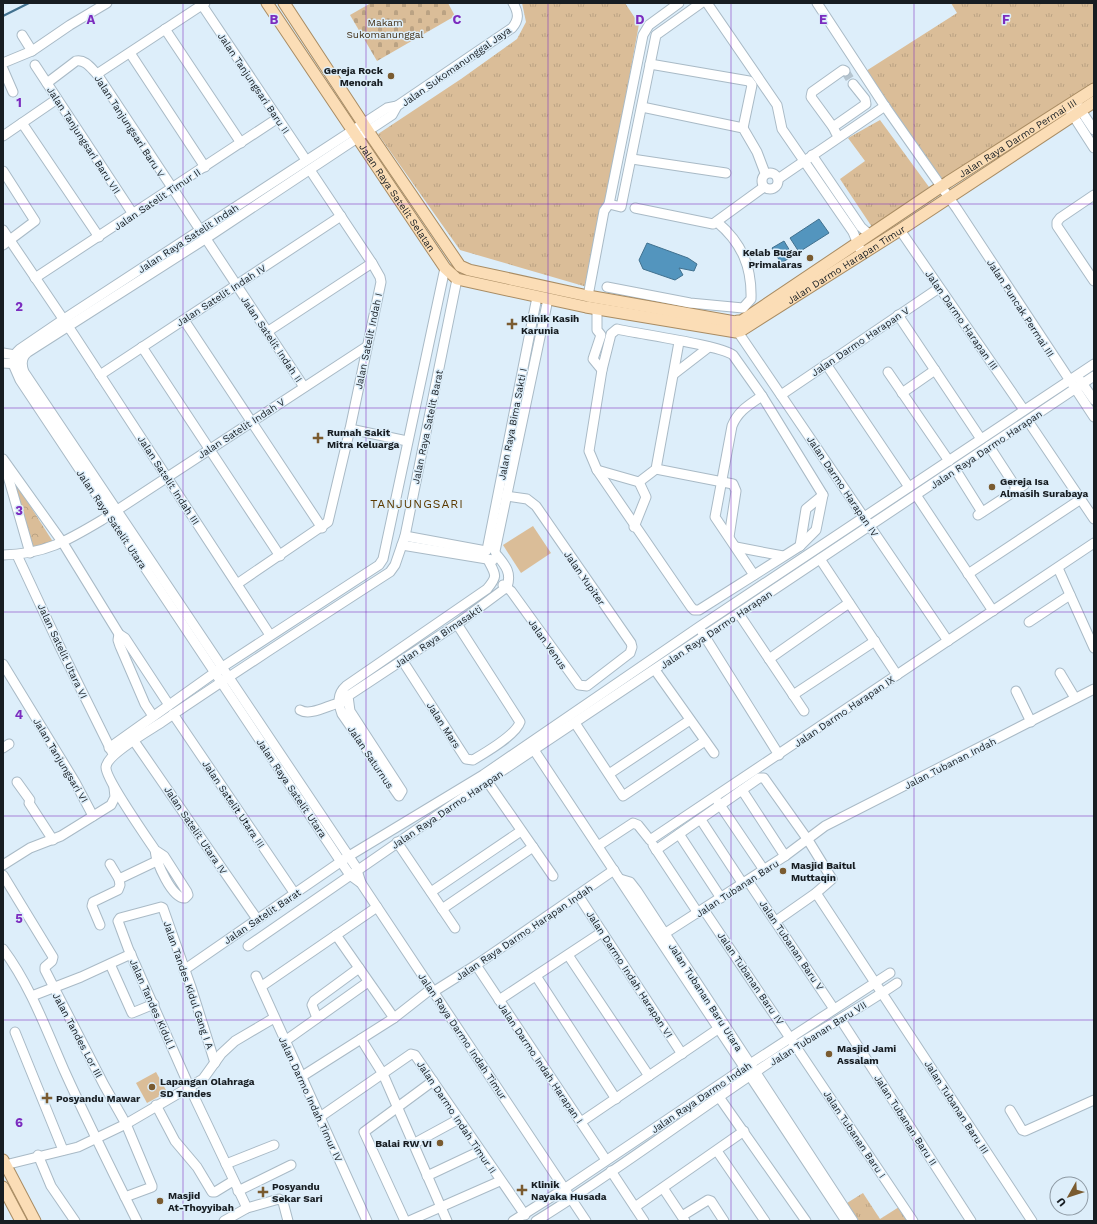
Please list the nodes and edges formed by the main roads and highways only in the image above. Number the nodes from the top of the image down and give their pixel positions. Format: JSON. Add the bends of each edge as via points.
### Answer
{"nodes":[{"id":1,"x":267,"y":3,"type":"edge"},
{"id":2,"x":284,"y":3,"type":"edge"},
{"id":3,"x":1094,"y":89,"type":"edge"},
{"id":4,"x":1094,"y":102,"type":"edge"},
{"id":5,"x":1074,"y":109,"type":"junction"},
{"id":6,"x":941,"y":187,"type":"joint"},
{"id":7,"x":949,"y":197,"type":"joint"},
{"id":8,"x":861,"y":248,"type":"junction"},
{"id":9,"x":588,"y":296,"type":"junction"},
{"id":10,"x":591,"y":308,"type":"junction"},
{"id":11,"x":738,"y":327,"type":"junction"},
{"id":12,"x":9,"y":1162,"type":"edge"},
{"id":13,"x":3,"y":1186,"type":"edge"},
{"id":14,"x":21,"y":1221,"type":"edge"},
{"id":15,"x":35,"y":1221,"type":"edge"}],
"edges":[{"from":1,"to":10,"type":"main road","name":"Jalan Raya Satelit Selatan","via":[[445,268],[457,279]]},
{"from":2,"to":9,"type":"main road","name":"Jalan Raya Satelit Selatan","via":[[460,266]]},
{"from":3,"to":5,"type":"main road","name":"Jalan Raya Darmo Permai III"},
{"from":4,"to":5,"type":"main road","name":"Jalan Raya Darmo Permai III"},
{"from":5,"to":6,"type":"main road","name":"Jalan Raya Darmo Permai III"},
{"from":5,"to":7,"type":"main road","name":"Jalan Raya Darmo Permai III"},
{"from":6,"to":8,"type":"main road","name":"Jalan Darmo Harapan Timur","via":[[870,235]]},
{"from":7,"to":8,"type":"main road","name":"Jalan Darmo Harapan Timur","via":[[900,230]]},
{"from":8,"to":11,"type":"main road","name":"Jalan Darmo Harapan Timur"},
{"from":9,"to":10,"type":"main road"},
{"from":9,"to":11,"type":"main road"},
{"from":10,"to":11,"type":"main road"},
{"from":12,"to":15,"type":"main road"},
{"from":13,"to":14,"type":"main road"}]}
